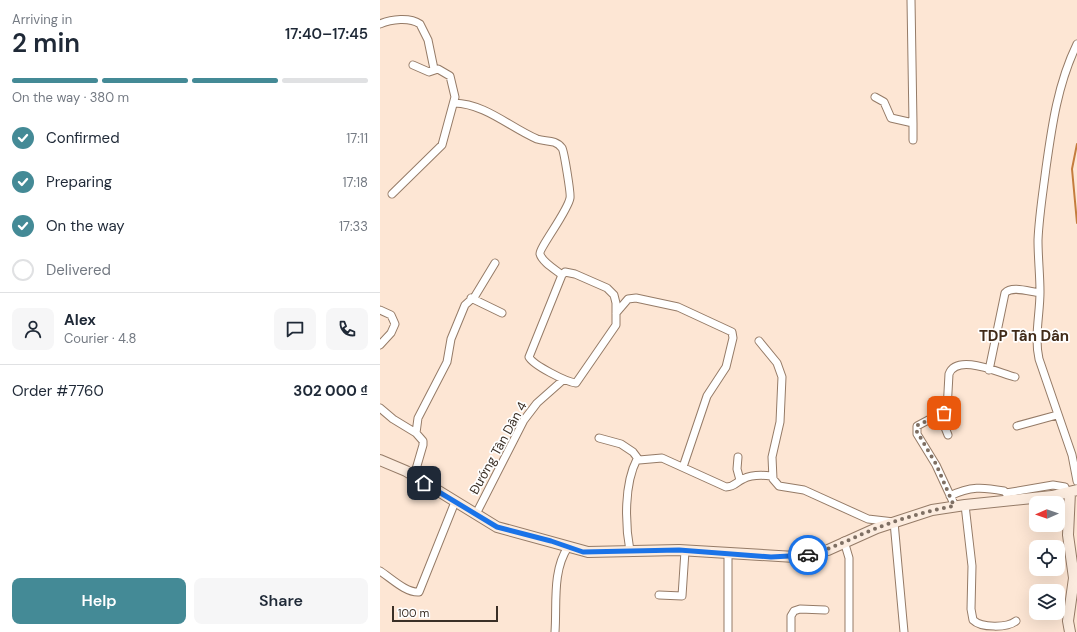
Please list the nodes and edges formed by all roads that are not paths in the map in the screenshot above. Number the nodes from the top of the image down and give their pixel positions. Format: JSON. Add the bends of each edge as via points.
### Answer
{"nodes":[{"id":1,"x":911,"y":0,"type":"edge"},
{"id":2,"x":380,"y":24,"type":"edge"},
{"id":3,"x":1077,"y":44,"type":"edge"},
{"id":4,"x":413,"y":65,"type":"dead end"},
{"id":5,"x":434,"y":69,"type":"junction"},
{"id":6,"x":875,"y":96,"type":"dead end"},
{"id":7,"x":454,"y":103,"type":"junction"},
{"id":8,"x":913,"y":123,"type":"junction"},
{"id":9,"x":912,"y":140,"type":"dead end"},
{"id":10,"x":392,"y":194,"type":"dead end"},
{"id":11,"x":495,"y":263,"type":"dead end"},
{"id":12,"x":562,"y":275,"type":"junction"},
{"id":13,"x":1040,"y":293,"type":"junction"},
{"id":14,"x":471,"y":298,"type":"junction"},
{"id":15,"x":380,"y":310,"type":"edge"},
{"id":16,"x":502,"y":313,"type":"dead end"},
{"id":17,"x":616,"y":313,"type":"junction"},
{"id":18,"x":759,"y":341,"type":"dead end"},
{"id":19,"x":380,"y":345,"type":"edge"},
{"id":20,"x":989,"y":370,"type":"junction"},
{"id":21,"x":1015,"y":377,"type":"dead end"},
{"id":22,"x":563,"y":380,"type":"junction"},
{"id":23,"x":380,"y":408,"type":"edge"},
{"id":24,"x":940,"y":415,"type":"junction"},
{"id":25,"x":1057,"y":416,"type":"junction"},
{"id":26,"x":1017,"y":426,"type":"dead end"},
{"id":27,"x":416,"y":433,"type":"junction"},
{"id":28,"x":948,"y":436,"type":"dead end"},
{"id":29,"x":598,"y":438,"type":"dead end"},
{"id":30,"x":738,"y":457,"type":"dead end"},
{"id":31,"x":637,"y":459,"type":"junction"},
{"id":32,"x":380,"y":460,"type":"edge"},
{"id":33,"x":683,"y":467,"type":"junction"},
{"id":34,"x":414,"y":476,"type":"junction"},
{"id":35,"x":771,"y":476,"type":"junction"},
{"id":36,"x":740,"y":480,"type":"junction"},
{"id":37,"x":1077,"y":481,"type":"edge"},
{"id":38,"x":1072,"y":491,"type":"edge"},
{"id":39,"x":1007,"y":497,"type":"junction"},
{"id":40,"x":952,"y":501,"type":"junction"},
{"id":41,"x":455,"y":502,"type":"junction"},
{"id":42,"x":965,"y":504,"type":"junction"},
{"id":43,"x":476,"y":514,"type":"junction"},
{"id":44,"x":894,"y":522,"type":"junction"},
{"id":45,"x":844,"y":541,"type":"junction"},
{"id":46,"x":572,"y":549,"type":"junction"},
{"id":47,"x":630,"y":551,"type":"junction"},
{"id":48,"x":685,"y":552,"type":"junction"},
{"id":49,"x":728,"y":554,"type":"junction"},
{"id":50,"x":380,"y":571,"type":"edge"},
{"id":51,"x":659,"y":596,"type":"dead end"},
{"id":52,"x":825,"y":610,"type":"dead end"},
{"id":53,"x":1016,"y":621,"type":"dead end"},
{"id":54,"x":555,"y":632,"type":"edge"},
{"id":55,"x":728,"y":632,"type":"edge"},
{"id":56,"x":791,"y":632,"type":"edge"},
{"id":57,"x":849,"y":632,"type":"edge"},
{"id":58,"x":904,"y":632,"type":"edge"},
{"id":59,"x":1070,"y":632,"type":"edge"}],
"edges":[{"from":1,"to":8,"type":"street"},
{"from":2,"to":5,"type":"street","via":[[391,20],[414,20],[420,24],[426,36]]},
{"from":3,"to":13,"type":"street","via":[[1065,70],[1053,118],[1040,221]]},
{"from":4,"to":5,"type":"street","via":[[429,72]]},
{"from":5,"to":7,"type":"street","via":[[450,76]]},
{"from":6,"to":8,"type":"street","via":[[884,102],[891,118]]},
{"from":7,"to":10,"type":"street","via":[[439,150]]},
{"from":7,"to":12,"type":"street","via":[[481,108],[538,139],[554,141],[562,148],[570,199],[540,254],[543,260]]},
{"from":8,"to":9,"type":"street"},
{"from":11,"to":14,"type":"street"},
{"from":12,"to":17,"type":"street","via":[[566,272],[575,274],[610,290],[615,299]]},
{"from":12,"to":22,"type":"street","via":[[529,357]]},
{"from":13,"to":20,"type":"street","via":[[1015,289],[1005,293]]},
{"from":13,"to":25,"type":"street","via":[[1038,353]]},
{"from":14,"to":16,"type":"street"},
{"from":14,"to":27,"type":"street","via":[[465,305],[451,340],[447,362],[418,418]]},
{"from":15,"to":19,"type":"street","via":[[391,315],[395,324]]},
{"from":17,"to":22,"type":"street","via":[[616,326],[579,381],[576,383]]},
{"from":17,"to":33,"type":"street","via":[[628,299],[636,298],[678,307],[732,332],[726,367],[707,396]]},
{"from":18,"to":35,"type":"street","via":[[777,363],[782,377],[780,422],[772,451]]},
{"from":20,"to":21,"type":"street"},
{"from":20,"to":24,"type":"street","via":[[969,364],[954,367],[949,374],[948,407]]},
{"from":22,"to":43,"type":"street","name":"Đướng Tân Dân 4","via":[[536,403],[524,420]]},
{"from":23,"to":27,"type":"street"},
{"from":24,"to":28,"type":"street"},
{"from":24,"to":40,"type":"street","via":[[918,425],[916,430],[936,464]]},
{"from":25,"to":26,"type":"street"},
{"from":25,"to":37,"type":"street","via":[[1072,455]]},
{"from":27,"to":34,"type":"street","via":[[423,441],[423,445]]},
{"from":29,"to":31,"type":"street","via":[[621,444],[633,452]]},
{"from":30,"to":36,"type":"street","via":[[737,469]]},
{"from":31,"to":33,"type":"street","via":[[662,458]]},
{"from":31,"to":47,"type":"street","via":[[627,505]]},
{"from":32,"to":34,"type":"street"},
{"from":33,"to":36,"type":"street","via":[[726,487],[734,486]]},
{"from":34,"to":41,"type":"street"},
{"from":35,"to":36,"type":"street","via":[[751,476]]},
{"from":35,"to":44,"type":"street","via":[[779,486],[804,490],[868,519]]},
{"from":38,"to":39,"type":"street"},
{"from":38,"to":59,"type":"street","via":[[1068,535],[1074,578],[1068,621]]},
{"from":39,"to":40,"type":"street","via":[[1002,490],[973,488],[963,489]]},
{"from":39,"to":42,"type":"street"},
{"from":40,"to":42,"type":"street"},
{"from":40,"to":44,"type":"street"},
{"from":41,"to":43,"type":"street"},
{"from":41,"to":50,"type":"street","via":[[419,592],[408,591]]},
{"from":42,"to":53,"type":"street","via":[[971,558],[973,620],[980,624],[1003,626],[1009,626]]},
{"from":43,"to":46,"type":"street","via":[[497,527]]},
{"from":44,"to":45,"type":"street"},
{"from":44,"to":58,"type":"street"},
{"from":45,"to":49,"type":"street","via":[[820,552],[795,557]]},
{"from":45,"to":57,"type":"street","via":[[849,558]]},
{"from":46,"to":47,"type":"street","via":[[588,552]]},
{"from":46,"to":54,"type":"street","via":[[562,556],[558,574]]},
{"from":47,"to":48,"type":"street"},
{"from":48,"to":49,"type":"street"},
{"from":48,"to":51,"type":"street","via":[[682,596]]},
{"from":49,"to":55,"type":"street"},
{"from":52,"to":56,"type":"street","via":[[794,611],[791,616]]}]}
